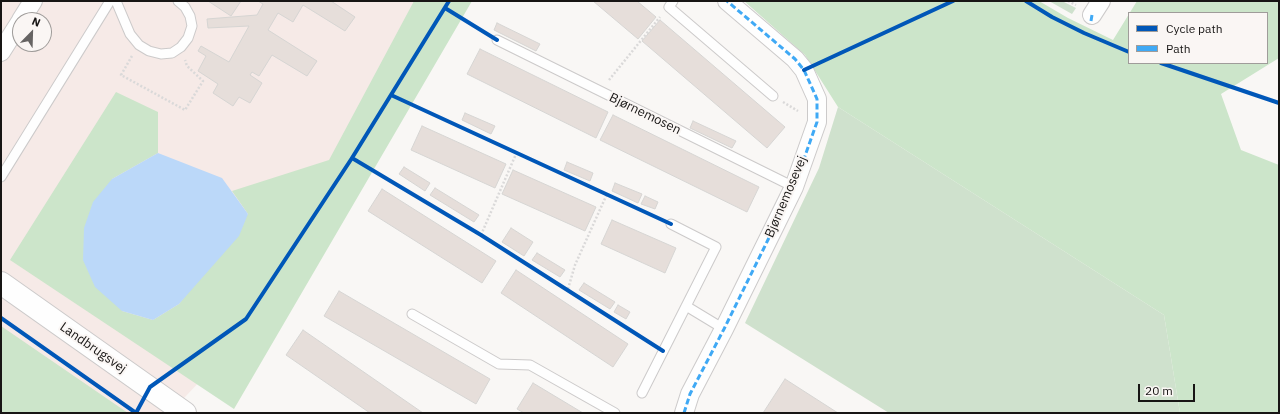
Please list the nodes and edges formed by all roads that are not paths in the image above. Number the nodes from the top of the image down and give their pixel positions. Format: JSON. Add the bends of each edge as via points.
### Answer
{"nodes":[{"id":1,"x":33,"y":1,"type":"edge"},
{"id":2,"x":110,"y":1,"type":"edge"},
{"id":3,"x":116,"y":1,"type":"edge"},
{"id":4,"x":178,"y":1,"type":"edge"},
{"id":5,"x":727,"y":1,"type":"edge"},
{"id":6,"x":668,"y":3,"type":"edge"},
{"id":7,"x":26,"y":12,"type":"edge"},
{"id":8,"x":12,"y":34,"type":"edge"},
{"id":9,"x":497,"y":40,"type":"dead end"},
{"id":10,"x":1,"y":52,"type":"edge"},
{"id":11,"x":773,"y":96,"type":"road end"},
{"id":12,"x":1,"y":177,"type":"edge"},
{"id":13,"x":794,"y":187,"type":"junction"},
{"id":14,"x":671,"y":224,"type":"dead end"},
{"id":15,"x":1,"y":283,"type":"edge"},
{"id":16,"x":686,"y":306,"type":"junction"},
{"id":17,"x":412,"y":314,"type":"dead end"},
{"id":18,"x":724,"y":329,"type":"junction"},
{"id":19,"x":642,"y":393,"type":"dead end"},
{"id":20,"x":185,"y":413,"type":"edge"},
{"id":21,"x":615,"y":413,"type":"edge"},
{"id":22,"x":684,"y":413,"type":"edge"}],
"edges":[{"from":1,"to":7,"type":"street"},
{"from":2,"to":12,"type":"lane"},
{"from":3,"to":4,"type":"lane","via":[[130,34],[138,45],[161,54],[172,53],[181,48],[192,26],[185,7]]},
{"from":5,"to":13,"type":"street","name":"Bjørnemosevej","via":[[795,59],[804,70],[817,99],[817,122]]},
{"from":6,"to":11,"type":"lane"},
{"from":8,"to":10,"type":"street"},
{"from":9,"to":13,"type":"lane","name":"Bjørnemosen"},
{"from":13,"to":18,"type":"street","name":"Bjørnemosevej"},
{"from":14,"to":16,"type":"lane","via":[[716,247]]},
{"from":15,"to":20,"type":"street","name":"Landbrugsvej"},
{"from":16,"to":18,"type":"lane"},
{"from":16,"to":19,"type":"lane"},
{"from":17,"to":21,"type":"lane","via":[[499,364],[530,365]]},
{"from":18,"to":22,"type":"street","name":"Bjørnemosevej","via":[[690,394]]}]}
